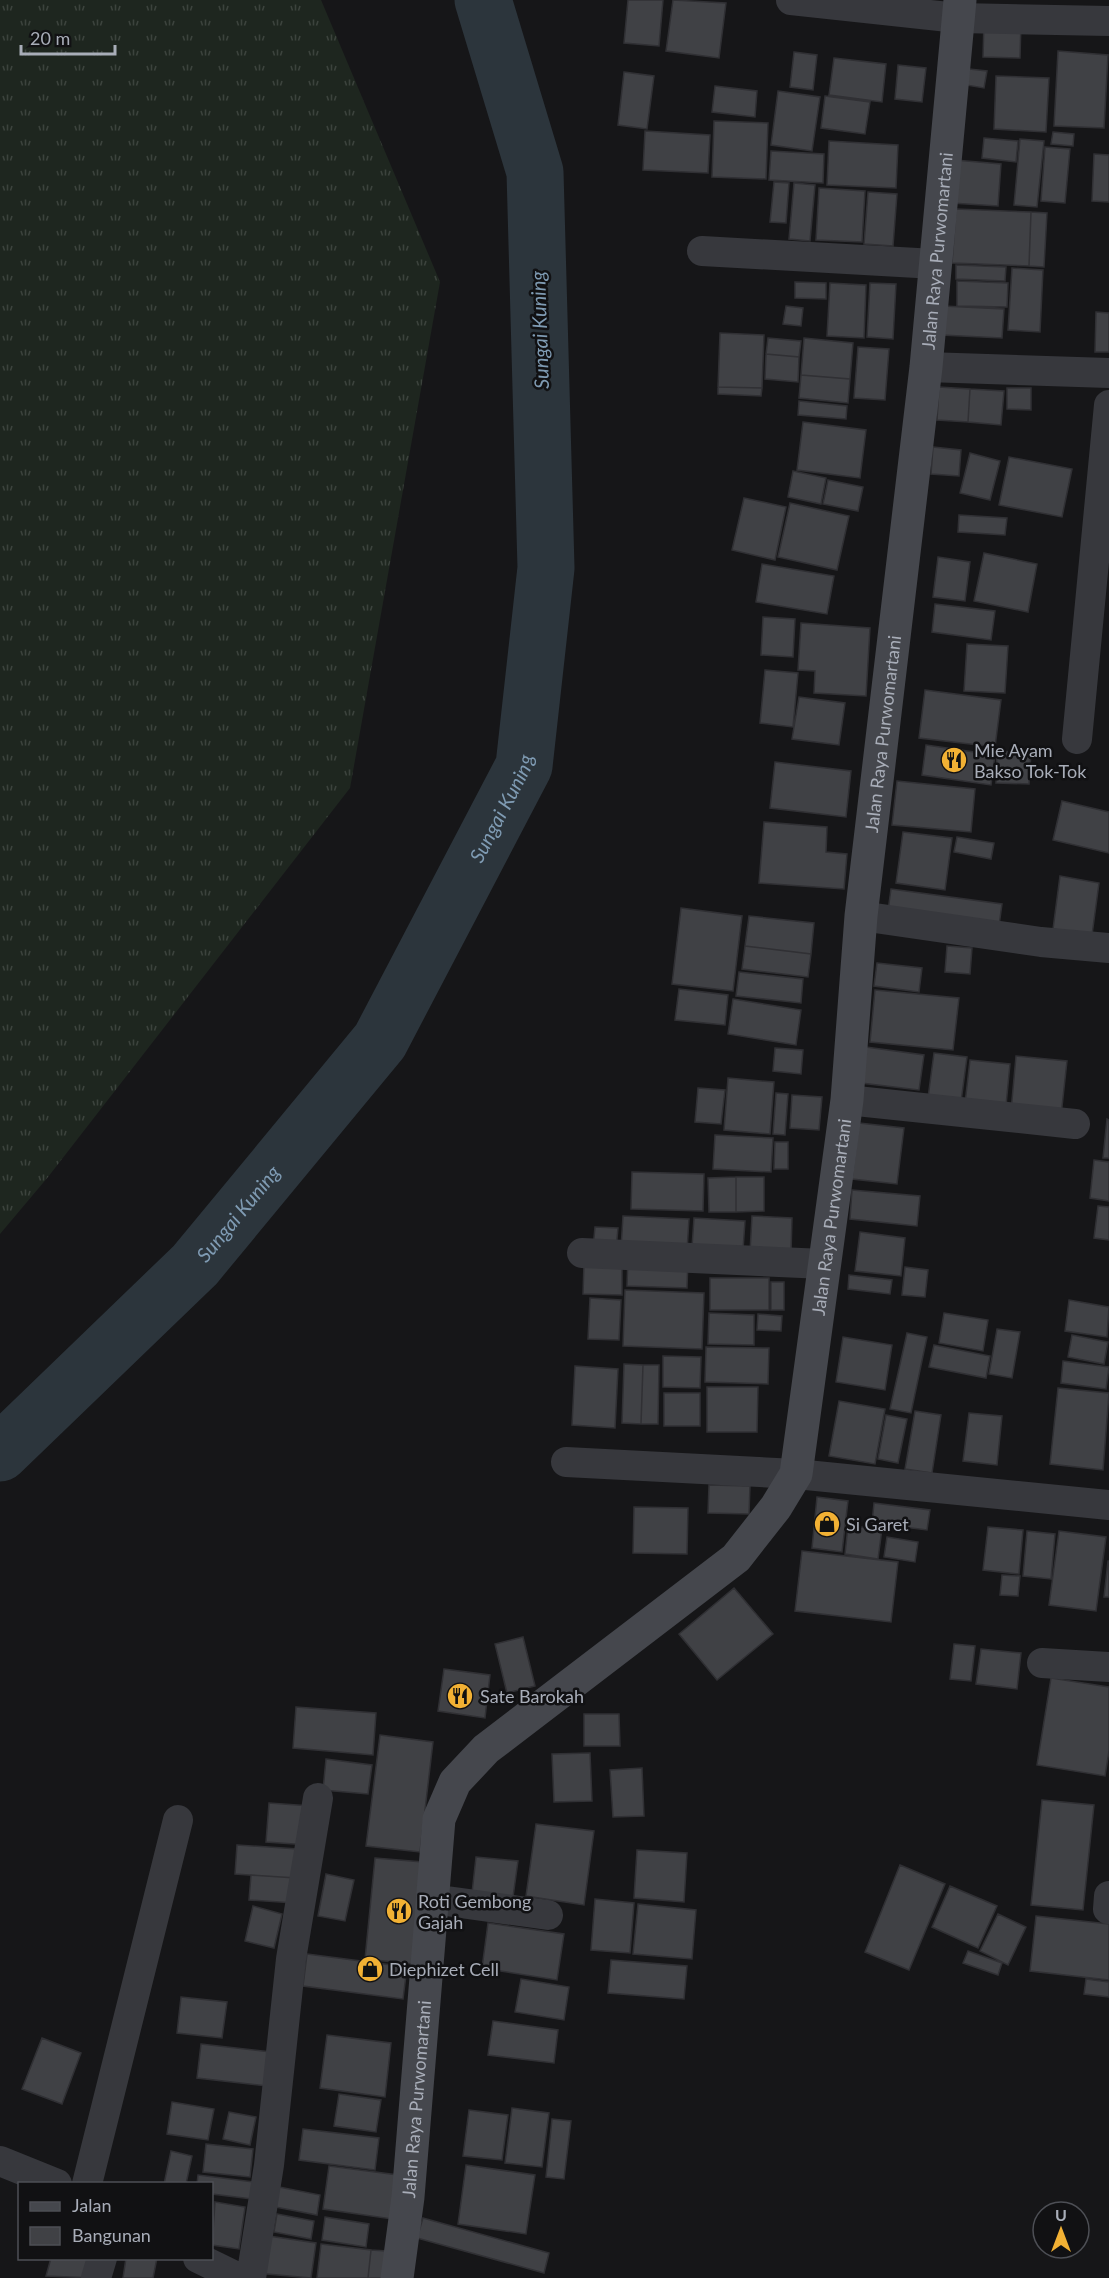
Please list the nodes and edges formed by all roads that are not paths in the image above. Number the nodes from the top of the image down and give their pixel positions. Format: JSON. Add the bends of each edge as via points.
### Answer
{"nodes":[{"id":1,"x":791,"y":0,"type":"edge"},
{"id":2,"x":959,"y":9,"type":"edge"},
{"id":3,"x":1109,"y":21,"type":"edge"},
{"id":4,"x":702,"y":251,"type":"dead end"},
{"id":5,"x":935,"y":264,"type":"junction"},
{"id":6,"x":926,"y":367,"type":"junction"},
{"id":7,"x":1109,"y":373,"type":"edge"},
{"id":8,"x":1109,"y":405,"type":"edge"},
{"id":9,"x":1077,"y":739,"type":"dead end"},
{"id":10,"x":861,"y":916,"type":"junction"},
{"id":11,"x":1109,"y":948,"type":"edge"},
{"id":12,"x":847,"y":1100,"type":"junction"},
{"id":13,"x":1075,"y":1124,"type":"dead end"},
{"id":14,"x":582,"y":1253,"type":"dead end"},
{"id":15,"x":824,"y":1264,"type":"junction"},
{"id":16,"x":566,"y":1462,"type":"dead end"},
{"id":17,"x":796,"y":1474,"type":"junction"},
{"id":18,"x":1109,"y":1506,"type":"edge"},
{"id":19,"x":1042,"y":1663,"type":"dead end"},
{"id":20,"x":1109,"y":1667,"type":"edge"},
{"id":21,"x":318,"y":1797,"type":"dead end"},
{"id":22,"x":178,"y":1820,"type":"dead end"},
{"id":23,"x":432,"y":1899,"type":"junction"},
{"id":24,"x":548,"y":1915,"type":"dead end"},
{"id":25,"x":0,"y":2161,"type":"edge"},
{"id":26,"x":52,"y":2182,"type":"edge"},
{"id":27,"x":88,"y":2182,"type":"edge"},
{"id":28,"x":102,"y":2260,"type":"edge"},
{"id":29,"x":200,"y":2260,"type":"edge"},
{"id":30,"x":96,"y":2278,"type":"edge"},
{"id":31,"x":239,"y":2278,"type":"edge"},
{"id":32,"x":251,"y":2278,"type":"edge"},
{"id":33,"x":397,"y":2278,"type":"edge"}],
"edges":[{"from":1,"to":2,"type":"street"},
{"from":2,"to":3,"type":"street"},
{"from":2,"to":5,"type":"street","name":"Jalan Raya Purwomartani"},
{"from":4,"to":5,"type":"street"},
{"from":5,"to":6,"type":"street","name":"Jalan Raya Purwomartani"},
{"from":6,"to":7,"type":"street"},
{"from":6,"to":10,"type":"street","name":"Jalan Raya Purwomartani"},
{"from":8,"to":9,"type":"street"},
{"from":10,"to":11,"type":"street"},
{"from":10,"to":12,"type":"street","name":"Jalan Raya Purwomartani"},
{"from":12,"to":13,"type":"street"},
{"from":12,"to":15,"type":"street","name":"Jalan Raya Purwomartani"},
{"from":14,"to":15,"type":"street"},
{"from":15,"to":17,"type":"street","name":"Jalan Raya Purwomartani"},
{"from":16,"to":17,"type":"street"},
{"from":17,"to":18,"type":"street"},
{"from":17,"to":23,"type":"street","name":"Jalan Raya Purwomartani","via":[[736,1558],[486,1749],[455,1782],[439,1820]]},
{"from":19,"to":20,"type":"street"},
{"from":21,"to":32,"type":"street","via":[[291,1959],[270,2153]]},
{"from":22,"to":27,"type":"street"},
{"from":23,"to":24,"type":"street"},
{"from":23,"to":33,"type":"street","name":"Jalan Raya Purwomartani","via":[[408,2197]]},
{"from":25,"to":26,"type":"street"},
{"from":28,"to":30,"type":"street"},
{"from":29,"to":31,"type":"street"}]}
